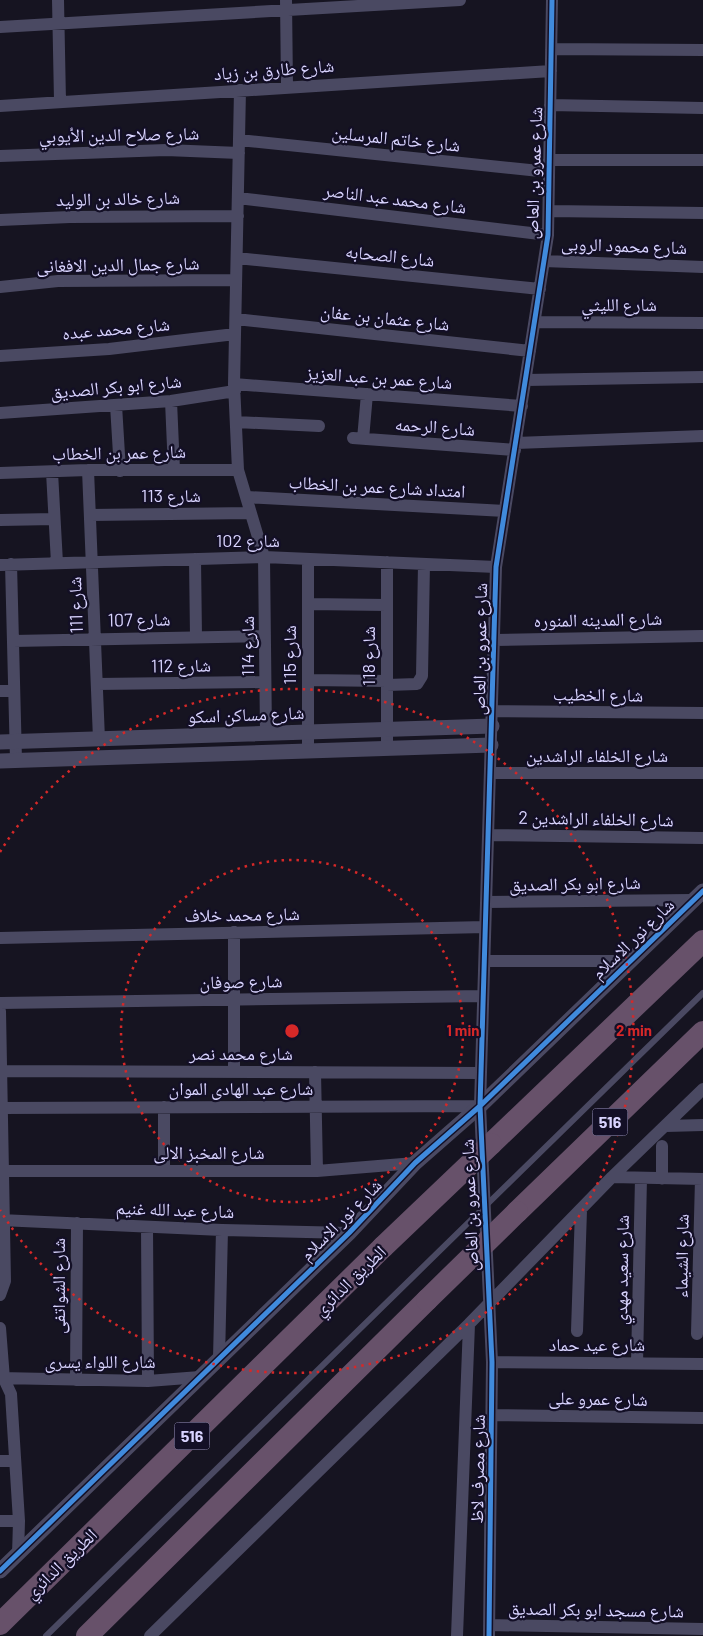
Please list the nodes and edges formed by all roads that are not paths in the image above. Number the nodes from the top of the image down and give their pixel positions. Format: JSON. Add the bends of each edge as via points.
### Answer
{"nodes":[{"id":1,"x":58,"y":0,"type":"edge"},
{"id":2,"x":460,"y":0,"type":"edge"},
{"id":3,"x":552,"y":0,"type":"edge"},
{"id":4,"x":286,"y":5,"type":"edge"},
{"id":5,"x":59,"y":23,"type":"junction"},
{"id":6,"x":0,"y":26,"type":"edge"},
{"id":7,"x":551,"y":49,"type":"junction"},
{"id":8,"x":703,"y":50,"type":"edge"},
{"id":9,"x":551,"y":71,"type":"junction"},
{"id":10,"x":287,"y":86,"type":"junction"},
{"id":11,"x":240,"y":90,"type":"junction"},
{"id":12,"x":60,"y":101,"type":"junction"},
{"id":13,"x":550,"y":105,"type":"junction"},
{"id":14,"x":0,"y":106,"type":"edge"},
{"id":15,"x":703,"y":108,"type":"edge"},
{"id":16,"x":239,"y":146,"type":"junction"},
{"id":17,"x":0,"y":156,"type":"edge"},
{"id":18,"x":703,"y":160,"type":"edge"},
{"id":19,"x":549,"y":166,"type":"junction"},
{"id":20,"x":238,"y":198,"type":"junction"},
{"id":21,"x":550,"y":211,"type":"junction"},
{"id":22,"x":703,"y":213,"type":"edge"},
{"id":23,"x":238,"y":216,"type":"junction"},
{"id":24,"x":0,"y":220,"type":"edge"},
{"id":25,"x":548,"y":235,"type":"junction"},
{"id":26,"x":237,"y":258,"type":"junction"},
{"id":27,"x":544,"y":261,"type":"junction"},
{"id":28,"x":703,"y":267,"type":"edge"},
{"id":29,"x":236,"y":280,"type":"junction"},
{"id":30,"x":0,"y":287,"type":"edge"},
{"id":31,"x":540,"y":290,"type":"junction"},
{"id":32,"x":236,"y":320,"type":"junction"},
{"id":33,"x":535,"y":322,"type":"junction"},
{"id":34,"x":703,"y":323,"type":"edge"},
{"id":35,"x":235,"y":334,"type":"junction"},
{"id":36,"x":530,"y":351,"type":"junction"},
{"id":37,"x":0,"y":356,"type":"edge"},
{"id":38,"x":703,"y":378,"type":"edge"},
{"id":39,"x":526,"y":380,"type":"junction"},
{"id":40,"x":234,"y":388,"type":"junction"},
{"id":41,"x":367,"y":394,"type":"junction"},
{"id":42,"x":171,"y":401,"type":"junction"},
{"id":43,"x":116,"y":405,"type":"junction"},
{"id":44,"x":522,"y":406,"type":"junction"},
{"id":45,"x":0,"y":413,"type":"edge"},
{"id":46,"x":236,"y":422,"type":"junction"},
{"id":47,"x":319,"y":426,"type":"dead end"},
{"id":48,"x":703,"y":436,"type":"edge"},
{"id":49,"x":515,"y":447,"type":"junction"},
{"id":50,"x":88,"y":470,"type":"junction"},
{"id":51,"x":174,"y":470,"type":"junction"},
{"id":52,"x":238,"y":470,"type":"junction"},
{"id":53,"x":120,"y":471,"type":"junction"},
{"id":54,"x":52,"y":472,"type":"junction"},
{"id":55,"x":0,"y":473,"type":"edge"},
{"id":56,"x":246,"y":497,"type":"junction"},
{"id":57,"x":505,"y":512,"type":"junction"},
{"id":58,"x":251,"y":513,"type":"junction"},
{"id":59,"x":90,"y":514,"type":"junction"},
{"id":60,"x":54,"y":519,"type":"junction"},
{"id":61,"x":0,"y":520,"type":"edge"},
{"id":62,"x":264,"y":557,"type":"junction"},
{"id":63,"x":195,"y":559,"type":"junction"},
{"id":64,"x":308,"y":559,"type":"junction"},
{"id":65,"x":92,"y":562,"type":"junction"},
{"id":66,"x":387,"y":562,"type":"junction"},
{"id":67,"x":56,"y":563,"type":"junction"},
{"id":68,"x":6,"y":564,"type":"edge"},
{"id":69,"x":424,"y":564,"type":"junction"},
{"id":70,"x":496,"y":567,"type":"junction"},
{"id":71,"x":308,"y":604,"type":"junction"},
{"id":72,"x":387,"y":605,"type":"junction"},
{"id":73,"x":265,"y":636,"type":"junction"},
{"id":74,"x":703,"y":636,"type":"edge"},
{"id":75,"x":196,"y":637,"type":"junction"},
{"id":76,"x":95,"y":639,"type":"junction"},
{"id":77,"x":13,"y":640,"type":"junction"},
{"id":78,"x":495,"y":640,"type":"junction"},
{"id":79,"x":308,"y":680,"type":"junction"},
{"id":80,"x":265,"y":682,"type":"junction"},
{"id":81,"x":387,"y":683,"type":"junction"},
{"id":82,"x":97,"y":684,"type":"junction"},
{"id":83,"x":0,"y":691,"type":"edge"},
{"id":84,"x":14,"y":691,"type":"junction"},
{"id":85,"x":493,"y":711,"type":"junction"},
{"id":86,"x":703,"y":713,"type":"edge"},
{"id":87,"x":492,"y":726,"type":"junction"},
{"id":88,"x":387,"y":730,"type":"junction"},
{"id":89,"x":308,"y":732,"type":"junction"},
{"id":90,"x":266,"y":734,"type":"junction"},
{"id":91,"x":182,"y":736,"type":"junction"},
{"id":92,"x":99,"y":739,"type":"junction"},
{"id":93,"x":8,"y":741,"type":"edge"},
{"id":94,"x":491,"y":745,"type":"junction"},
{"id":95,"x":387,"y":748,"type":"junction"},
{"id":96,"x":308,"y":751,"type":"junction"},
{"id":97,"x":182,"y":755,"type":"junction"},
{"id":98,"x":16,"y":760,"type":"junction"},
{"id":99,"x":0,"y":761,"type":"edge"},
{"id":100,"x":703,"y":773,"type":"edge"},
{"id":101,"x":490,"y":774,"type":"junction"},
{"id":102,"x":488,"y":835,"type":"junction"},
{"id":103,"x":703,"y":838,"type":"edge"},
{"id":104,"x":698,"y":896,"type":"edge"},
{"id":105,"x":486,"y":902,"type":"junction"},
{"id":106,"x":486,"y":928,"type":"junction"},
{"id":107,"x":234,"y":932,"type":"junction"},
{"id":108,"x":0,"y":938,"type":"edge"},
{"id":109,"x":703,"y":941,"type":"edge"},
{"id":110,"x":631,"y":960,"type":"junction"},
{"id":111,"x":484,"y":961,"type":"junction"},
{"id":112,"x":703,"y":993,"type":"edge"},
{"id":113,"x":484,"y":996,"type":"junction"},
{"id":114,"x":234,"y":1000,"type":"junction"},
{"id":115,"x":0,"y":1003,"type":"edge"},
{"id":116,"x":0,"y":1011,"type":"edge"},
{"id":117,"x":703,"y":1032,"type":"edge"},
{"id":118,"x":1,"y":1071,"type":"edge"},
{"id":119,"x":234,"y":1072,"type":"junction"},
{"id":120,"x":315,"y":1072,"type":"junction"},
{"id":121,"x":481,"y":1073,"type":"junction"},
{"id":122,"x":703,"y":1089,"type":"edge"},
{"id":123,"x":315,"y":1106,"type":"junction"},
{"id":124,"x":480,"y":1106,"type":"junction"},
{"id":125,"x":164,"y":1107,"type":"junction"},
{"id":126,"x":2,"y":1108,"type":"junction"},
{"id":127,"x":703,"y":1124,"type":"edge"},
{"id":128,"x":666,"y":1126,"type":"junction"},
{"id":129,"x":662,"y":1146,"type":"dead end"},
{"id":130,"x":415,"y":1163,"type":"junction"},
{"id":131,"x":317,"y":1170,"type":"junction"},
{"id":132,"x":3,"y":1171,"type":"junction"},
{"id":133,"x":164,"y":1171,"type":"junction"},
{"id":134,"x":612,"y":1177,"type":"junction"},
{"id":135,"x":641,"y":1178,"type":"junction"},
{"id":136,"x":662,"y":1179,"type":"junction"},
{"id":137,"x":702,"y":1179,"type":"edge"},
{"id":138,"x":581,"y":1210,"type":"junction"},
{"id":139,"x":2,"y":1220,"type":"edge"},
{"id":140,"x":77,"y":1223,"type":"junction"},
{"id":141,"x":147,"y":1227,"type":"junction"},
{"id":142,"x":222,"y":1230,"type":"junction"},
{"id":143,"x":349,"y":1233,"type":"junction"},
{"id":144,"x":1,"y":1289,"type":"edge"},
{"id":145,"x":488,"y":1303,"type":"junction"},
{"id":146,"x":469,"y":1324,"type":"junction"},
{"id":147,"x":0,"y":1328,"type":"edge"},
{"id":148,"x":577,"y":1331,"type":"dead end"},
{"id":149,"x":697,"y":1334,"type":"dead end"},
{"id":150,"x":0,"y":1342,"type":"edge"},
{"id":151,"x":219,"y":1359,"type":"junction"},
{"id":152,"x":492,"y":1362,"type":"junction"},
{"id":153,"x":637,"y":1363,"type":"junction"},
{"id":154,"x":703,"y":1364,"type":"edge"},
{"id":155,"x":200,"y":1376,"type":"junction"},
{"id":156,"x":2,"y":1378,"type":"edge"},
{"id":157,"x":76,"y":1380,"type":"junction"},
{"id":158,"x":148,"y":1381,"type":"junction"},
{"id":159,"x":493,"y":1415,"type":"junction"},
{"id":160,"x":703,"y":1418,"type":"edge"},
{"id":161,"x":0,"y":1461,"type":"edge"},
{"id":162,"x":14,"y":1461,"type":"junction"},
{"id":163,"x":0,"y":1521,"type":"edge"},
{"id":164,"x":19,"y":1521,"type":"junction"},
{"id":165,"x":18,"y":1555,"type":"junction"},
{"id":166,"x":0,"y":1570,"type":"edge"},
{"id":167,"x":0,"y":1624,"type":"edge"},
{"id":168,"x":703,"y":1629,"type":"edge"},
{"id":169,"x":489,"y":1631,"type":"edge"},
{"id":170,"x":46,"y":1636,"type":"edge"},
{"id":171,"x":87,"y":1636,"type":"edge"},
{"id":172,"x":150,"y":1636,"type":"edge"},
{"id":173,"x":457,"y":1636,"type":"edge"}],
"edges":[{"from":1,"to":5,"type":"street"},
{"from":2,"to":4,"type":"street"},
{"from":3,"to":7,"type":"street","name":"شارع عمرو بن العاص"},
{"from":4,"to":5,"type":"street"},
{"from":4,"to":10,"type":"street"},
{"from":5,"to":6,"type":"street"},
{"from":5,"to":12,"type":"street"},
{"from":7,"to":8,"type":"street"},
{"from":7,"to":9,"type":"street","name":"شارع عمرو بن العاص"},
{"from":9,"to":10,"type":"street","name":"شارع طارق بن زياد"},
{"from":9,"to":13,"type":"street","name":"شارع عمرو بن العاص"},
{"from":10,"to":11,"type":"street","name":"شارع طارق بن زياد"},
{"from":11,"to":12,"type":"street","name":"شارع طارق بن زياد"},
{"from":11,"to":16,"type":"street","name":"شارع 114"},
{"from":12,"to":14,"type":"street","name":"شارع طارق بن زياد"},
{"from":13,"to":15,"type":"street"},
{"from":13,"to":19,"type":"street","name":"شارع عمرو بن العاص"},
{"from":16,"to":17,"type":"street","name":"شارع صلاح الدين الأيوبي"},
{"from":16,"to":19,"type":"street","name":"شارع خاتم المرسلين"},
{"from":16,"to":20,"type":"street","name":"شارع 114"},
{"from":18,"to":19,"type":"street","name":"شارع خاتم المرسلين"},
{"from":19,"to":21,"type":"street","name":"شارع عمرو بن العاص"},
{"from":20,"to":23,"type":"street","name":"شارع 114"},
{"from":20,"to":25,"type":"street","name":"شارع محمد عبد الناصر"},
{"from":21,"to":22,"type":"street"},
{"from":21,"to":25,"type":"street","name":"شارع عمرو بن العاص"},
{"from":23,"to":24,"type":"street","name":"شارع خالد بن الوليد"},
{"from":23,"to":26,"type":"street","name":"شارع 114"},
{"from":25,"to":27,"type":"street","name":"شارع عمرو بن العاص"},
{"from":26,"to":29,"type":"street","name":"شارع 114"},
{"from":26,"to":31,"type":"street","name":"شارع الصحابه"},
{"from":27,"to":28,"type":"street","name":"شارع محمود الروبى"},
{"from":27,"to":31,"type":"street","name":"شارع عمرو بن العاص"},
{"from":29,"to":30,"type":"street","name":"شارع جمال الدين الافغانى","via":[[58,281]]},
{"from":29,"to":32,"type":"street","name":"شارع 114"},
{"from":31,"to":33,"type":"street","name":"شارع عمرو بن العاص"},
{"from":32,"to":35,"type":"street","name":"شارع 114"},
{"from":32,"to":36,"type":"street","name":"شارع عثمان بن عفان"},
{"from":33,"to":34,"type":"street","name":"شارع الليثي"},
{"from":33,"to":36,"type":"street","name":"شارع عمرو بن العاص"},
{"from":35,"to":37,"type":"street","name":"شارع محمد عبده"},
{"from":35,"to":40,"type":"street","name":"شارع 114"},
{"from":36,"to":39,"type":"street","name":"شارع عمرو بن العاص"},
{"from":38,"to":39,"type":"street"},
{"from":39,"to":44,"type":"street","name":"شارع عمرو بن العاص"},
{"from":40,"to":41,"type":"street","name":"شارع عمر بن عبد العزيز"},
{"from":40,"to":42,"type":"street","name":"شارع ابو بكر الصديق"},
{"from":40,"to":46,"type":"street","name":"شارع 114"},
{"from":41,"to":44,"type":"street","name":"شارع عمر بن عبد العزيز"},
{"from":41,"to":49,"type":"street","name":"شارع الرحمه","via":[[358,438]]},
{"from":42,"to":43,"type":"street","name":"شارع ابو بكر الصديق"},
{"from":42,"to":51,"type":"street"},
{"from":43,"to":45,"type":"street","name":"شارع ابو بكر الصديق"},
{"from":43,"to":53,"type":"street"},
{"from":44,"to":49,"type":"street","name":"شارع عمرو بن العاص"},
{"from":46,"to":47,"type":"street"},
{"from":46,"to":52,"type":"street","name":"شارع 114"},
{"from":48,"to":49,"type":"street"},
{"from":49,"to":57,"type":"street","name":"شارع عمرو بن العاص"},
{"from":50,"to":53,"type":"street","name":"شارع عمر بن الخطاب"},
{"from":50,"to":54,"type":"street","name":"شارع عمر بن الخطاب"},
{"from":50,"to":59,"type":"street","name":"شارع 111"},
{"from":51,"to":52,"type":"street","name":"شارع عمر بن الخطاب"},
{"from":51,"to":53,"type":"street","name":"شارع عمر بن الخطاب"},
{"from":52,"to":56,"type":"street","name":"شارع 114"},
{"from":54,"to":55,"type":"street","name":"شارع عمر بن الخطاب"},
{"from":54,"to":60,"type":"street"},
{"from":56,"to":57,"type":"street","name":"امتداد شارع عمر بن الخطاب"},
{"from":56,"to":58,"type":"street","name":"شارع 114"},
{"from":57,"to":70,"type":"street","name":"شارع عمرو بن العاص"},
{"from":58,"to":59,"type":"street","name":"شارع 113"},
{"from":58,"to":62,"type":"street","name":"شارع 114"},
{"from":59,"to":65,"type":"street","name":"شارع 111"},
{"from":60,"to":61,"type":"street"},
{"from":60,"to":67,"type":"street"},
{"from":62,"to":63,"type":"street","name":"شارع 102"},
{"from":62,"to":64,"type":"street","name":"شارع 102"},
{"from":62,"to":73,"type":"street","name":"شارع 114"},
{"from":63,"to":65,"type":"street","name":"شارع 102"},
{"from":63,"to":75,"type":"street"},
{"from":64,"to":66,"type":"street","name":"شارع 102"},
{"from":64,"to":71,"type":"street","name":"شارع 115"},
{"from":65,"to":67,"type":"street","name":"شارع 102"},
{"from":65,"to":76,"type":"street","name":"شارع 111"},
{"from":66,"to":69,"type":"street","name":"شارع 102"},
{"from":66,"to":72,"type":"street","name":"شارع 118"},
{"from":67,"to":68,"type":"street","name":"شارع 102"},
{"from":68,"to":77,"type":"street"},
{"from":69,"to":70,"type":"street","name":"شارع 102"},
{"from":69,"to":81,"type":"street","via":[[422,676],[417,684]]},
{"from":70,"to":78,"type":"street","name":"شارع عمرو بن العاص"},
{"from":71,"to":72,"type":"street"},
{"from":71,"to":79,"type":"street","name":"شارع 115"},
{"from":72,"to":81,"type":"street","name":"شارع 118"},
{"from":73,"to":75,"type":"street","name":"شارع 107"},
{"from":73,"to":80,"type":"street","name":"شارع 114"},
{"from":74,"to":78,"type":"street","name":"شارع المدينه المنوره"},
{"from":75,"to":76,"type":"street","name":"شارع 107"},
{"from":76,"to":77,"type":"street","name":"شارع 107"},
{"from":76,"to":82,"type":"street","name":"شارع 111"},
{"from":77,"to":84,"type":"street"},
{"from":78,"to":85,"type":"street","name":"شارع عمرو بن العاص"},
{"from":79,"to":81,"type":"street"},
{"from":79,"to":89,"type":"street","name":"شارع 115"},
{"from":80,"to":82,"type":"street","name":"شارع 112"},
{"from":80,"to":90,"type":"street","name":"شارع 114"},
{"from":81,"to":88,"type":"street","name":"شارع 118"},
{"from":82,"to":92,"type":"street","name":"شارع 111"},
{"from":83,"to":84,"type":"street"},
{"from":84,"to":93,"type":"street"},
{"from":85,"to":86,"type":"street","name":"شارع الخطيب"},
{"from":85,"to":87,"type":"street","name":"شارع عمرو بن العاص"},
{"from":87,"to":88,"type":"street","name":"شارع مساكن اسكو"},
{"from":87,"to":94,"type":"street","name":"شارع عمرو بن العاص"},
{"from":88,"to":89,"type":"street","name":"شارع مساكن اسكو"},
{"from":88,"to":95,"type":"street","name":"شارع 118"},
{"from":89,"to":90,"type":"street","name":"شارع مساكن اسكو"},
{"from":89,"to":96,"type":"street","name":"شارع 115"},
{"from":90,"to":91,"type":"street","name":"شارع مساكن اسكو"},
{"from":91,"to":92,"type":"street","name":"شارع مساكن اسكو"},
{"from":91,"to":97,"type":"street"},
{"from":92,"to":93,"type":"street","name":"شارع مساكن اسكو"},
{"from":93,"to":98,"type":"street"},
{"from":94,"to":95,"type":"street"},
{"from":94,"to":101,"type":"street","name":"شارع عمرو بن العاص"},
{"from":95,"to":96,"type":"street"},
{"from":96,"to":97,"type":"street"},
{"from":97,"to":98,"type":"street"},
{"from":98,"to":99,"type":"street"},
{"from":100,"to":101,"type":"street","name":"شارع الخلفاء الراشدين"},
{"from":101,"to":102,"type":"street","name":"شارع عمرو بن العاص"},
{"from":102,"to":103,"type":"street","name":"شارع الخلفاء الراشدين 2"},
{"from":102,"to":105,"type":"street","name":"شارع عمرو بن العاص"},
{"from":104,"to":105,"type":"street","name":"شارع ابو بكر الصديق"},
{"from":104,"to":110,"type":"street","name":"شارع نور الاسلام"},
{"from":105,"to":106,"type":"street","name":"شارع عمرو بن العاص"},
{"from":106,"to":107,"type":"street","name":"شارع محمد خلاف"},
{"from":106,"to":111,"type":"street","name":"شارع عمرو بن العاص"},
{"from":107,"to":108,"type":"street","name":"شارع محمد خلاف"},
{"from":107,"to":114,"type":"street"},
{"from":109,"to":167,"type":"highway","name":"الطريق الدائري","number":"516","bridge":true,"via":[[383,1248]]},
{"from":110,"to":111,"type":"street"},
{"from":110,"to":124,"type":"street","name":"شارع نور الاسلام"},
{"from":111,"to":113,"type":"street","name":"شارع عمرو بن العاص"},
{"from":112,"to":170,"type":"lane"},
{"from":113,"to":114,"type":"street","name":"شارع صوفان"},
{"from":113,"to":121,"type":"street","name":"شارع عمرو بن العاص"},
{"from":114,"to":115,"type":"street","name":"شارع صوفان"},
{"from":114,"to":119,"type":"street"},
{"from":116,"to":118,"type":"street"},
{"from":117,"to":171,"type":"highway","number":"516","bridge":true},
{"from":118,"to":119,"type":"street","name":"شارع محمد نصر"},
{"from":118,"to":126,"type":"street"},
{"from":119,"to":120,"type":"street","name":"شارع محمد نصر"},
{"from":120,"to":121,"type":"street","name":"شارع محمد نصر"},
{"from":120,"to":123,"type":"street"},
{"from":121,"to":124,"type":"street","name":"شارع عمرو بن العاص"},
{"from":122,"to":128,"type":"street"},
{"from":123,"to":124,"type":"street","name":"شارع عبد الهادى الموان"},
{"from":123,"to":125,"type":"street","name":"شارع عبد الهادى الموان"},
{"from":123,"to":131,"type":"street"},
{"from":124,"to":130,"type":"street","name":"شارع نور الاسلام"},
{"from":124,"to":145,"type":"street","name":"شارع عمرو بن العاص"},
{"from":125,"to":126,"type":"street","name":"شارع عبد الهادى الموان"},
{"from":125,"to":133,"type":"street"},
{"from":126,"to":132,"type":"street"},
{"from":127,"to":128,"type":"street"},
{"from":128,"to":134,"type":"street"},
{"from":129,"to":136,"type":"street"},
{"from":130,"to":131,"type":"street","name":"شارع المخبز الالى"},
{"from":130,"to":143,"type":"street","name":"شارع نور الاسلام"},
{"from":131,"to":133,"type":"street","name":"شارع المخبز الالى"},
{"from":132,"to":133,"type":"street","name":"شارع المخبز الالى"},
{"from":132,"to":139,"type":"street"},
{"from":134,"to":135,"type":"street"},
{"from":134,"to":138,"type":"street"},
{"from":135,"to":136,"type":"street"},
{"from":135,"to":153,"type":"street","name":"شارع سعيد مهدي"},
{"from":136,"to":137,"type":"street"},
{"from":137,"to":149,"type":"street","name":"شارع الشيماء"},
{"from":138,"to":145,"type":"street"},
{"from":138,"to":148,"type":"street"},
{"from":139,"to":140,"type":"street","name":"شارع عبد الله غنيم"},
{"from":139,"to":144,"type":"street"},
{"from":140,"to":141,"type":"street","name":"شارع عبد الله غنيم"},
{"from":140,"to":157,"type":"street","name":"شارع الشواتفى"},
{"from":141,"to":142,"type":"street","name":"شارع عبد الله غنيم"},
{"from":141,"to":158,"type":"street"},
{"from":142,"to":143,"type":"street","name":"شارع عبد الله غنيم"},
{"from":142,"to":151,"type":"street"},
{"from":143,"to":151,"type":"street","name":"شارع نور الاسلام"},
{"from":145,"to":146,"type":"street"},
{"from":145,"to":152,"type":"street","name":"شارع مصرف لاظ"},
{"from":146,"to":172,"type":"street"},
{"from":146,"to":173,"type":"street","name":"شارع مصرف لاظ"},
{"from":147,"to":150,"type":"street"},
{"from":150,"to":156,"type":"street"},
{"from":151,"to":155,"type":"street","name":"شارع نور الاسلام"},
{"from":152,"to":153,"type":"street","name":"شارع عيد حماد"},
{"from":152,"to":159,"type":"street","name":"شارع مصرف لاظ"},
{"from":153,"to":154,"type":"street","name":"شارع عيد حماد"},
{"from":155,"to":158,"type":"street","name":"شارع اللواء يسرى"},
{"from":155,"to":165,"type":"street","name":"شارع نور الاسلام"},
{"from":156,"to":157,"type":"street","name":"شارع اللواء يسرى"},
{"from":156,"to":162,"type":"street","via":[[11,1394]]},
{"from":157,"to":158,"type":"street","name":"شارع اللواء يسرى"},
{"from":159,"to":160,"type":"street","name":"شارع عمرو على"},
{"from":159,"to":169,"type":"street","name":"شارع مصرف لاظ"},
{"from":161,"to":162,"type":"street"},
{"from":162,"to":164,"type":"street"},
{"from":163,"to":164,"type":"street"},
{"from":164,"to":165,"type":"street"},
{"from":165,"to":166,"type":"street","name":"شارع نور الاسلام"},
{"from":168,"to":169,"type":"street","name":"شارع مسجد ابو بكر الصديق"}]}
